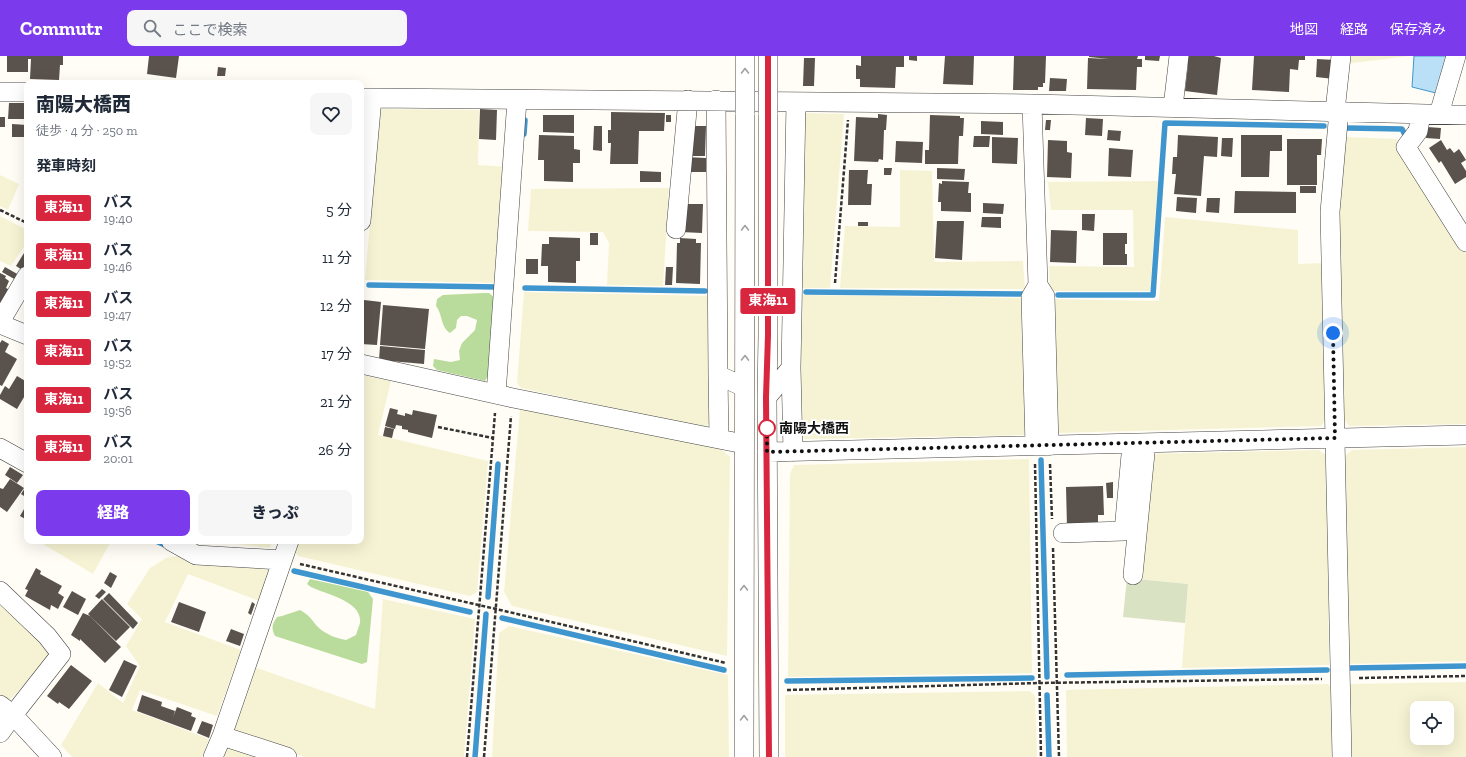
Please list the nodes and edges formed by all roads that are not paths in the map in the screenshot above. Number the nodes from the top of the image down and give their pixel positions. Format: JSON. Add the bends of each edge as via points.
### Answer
{"nodes":[{"id":1,"x":745,"y":56,"type":"edge"},
{"id":2,"x":768,"y":56,"type":"edge"},
{"id":3,"x":1179,"y":56,"type":"edge"},
{"id":4,"x":1341,"y":56,"type":"edge"},
{"id":5,"x":1456,"y":56,"type":"edge"},
{"id":6,"x":0,"y":92,"type":"edge"},
{"id":7,"x":24,"y":92,"type":"edge"},
{"id":8,"x":366,"y":98,"type":"edge"},
{"id":9,"x":517,"y":100,"type":"junction"},
{"id":10,"x":688,"y":100,"type":"junction"},
{"id":11,"x":716,"y":100,"type":"junction"},
{"id":12,"x":796,"y":102,"type":"junction"},
{"id":13,"x":1032,"y":104,"type":"junction"},
{"id":14,"x":1173,"y":108,"type":"junction"},
{"id":15,"x":1337,"y":111,"type":"junction"},
{"id":16,"x":1430,"y":114,"type":"junction"},
{"id":17,"x":1466,"y":115,"type":"edge"},
{"id":18,"x":364,"y":148,"type":"edge"},
{"id":19,"x":676,"y":229,"type":"dead end"},
{"id":20,"x":1466,"y":242,"type":"edge"},
{"id":21,"x":24,"y":281,"type":"edge"},
{"id":22,"x":0,"y":323,"type":"edge"},
{"id":23,"x":24,"y":333,"type":"edge"},
{"id":24,"x":364,"y":365,"type":"edge"},
{"id":25,"x":791,"y":368,"type":"junction"},
{"id":26,"x":718,"y":375,"type":"junction"},
{"id":27,"x":744,"y":387,"type":"junction"},
{"id":28,"x":504,"y":396,"type":"junction"},
{"id":29,"x":766,"y":397,"type":"junction"},
{"id":30,"x":1466,"y":435,"type":"edge"},
{"id":31,"x":1335,"y":438,"type":"junction"},
{"id":32,"x":718,"y":439,"type":"junction"},
{"id":33,"x":744,"y":444,"type":"junction"},
{"id":34,"x":1139,"y":444,"type":"junction"},
{"id":35,"x":1042,"y":446,"type":"junction"},
{"id":36,"x":0,"y":448,"type":"edge"},
{"id":37,"x":767,"y":452,"type":"junction"},
{"id":38,"x":793,"y":452,"type":"junction"},
{"id":39,"x":24,"y":461,"type":"edge"},
{"id":40,"x":1056,"y":533,"type":"road end"},
{"id":41,"x":176,"y":544,"type":"edge"},
{"id":42,"x":288,"y":544,"type":"edge"},
{"id":43,"x":282,"y":560,"type":"junction"},
{"id":44,"x":1133,"y":575,"type":"dead end"},
{"id":45,"x":0,"y":590,"type":"edge"},
{"id":46,"x":7,"y":710,"type":"edge"},
{"id":47,"x":0,"y":733,"type":"edge"},
{"id":48,"x":222,"y":736,"type":"junction"},
{"id":49,"x":52,"y":757,"type":"edge"},
{"id":50,"x":213,"y":757,"type":"edge"},
{"id":51,"x":287,"y":757,"type":"edge"},
{"id":52,"x":744,"y":757,"type":"edge"},
{"id":53,"x":769,"y":757,"type":"edge"},
{"id":54,"x":1342,"y":757,"type":"edge"}],
"edges":[{"from":27,"to":1,"type":"street","one_way":true,"bridge":true},
{"from":2,"to":29,"type":"street","bridge":true},
{"from":3,"to":14,"type":"street"},
{"from":4,"to":15,"type":"street"},
{"from":5,"to":16,"type":"street"},
{"from":6,"to":7,"type":"street"},
{"from":8,"to":9,"type":"street"},
{"from":8,"to":18,"type":"street"},
{"from":9,"to":10,"type":"street"},
{"from":9,"to":28,"type":"street"},
{"from":10,"to":11,"type":"street"},
{"from":10,"to":19,"type":"street"},
{"from":11,"to":12,"type":"street"},
{"from":11,"to":26,"type":"street"},
{"from":12,"to":13,"type":"street"},
{"from":12,"to":25,"type":"street"},
{"from":13,"to":14,"type":"street"},
{"from":13,"to":35,"type":"street","via":[[1038,284],[1031,296]]},
{"from":14,"to":15,"type":"street"},
{"from":15,"to":16,"type":"street"},
{"from":15,"to":31,"type":"street","via":[[1330,212]]},
{"from":16,"to":17,"type":"street"},
{"from":16,"to":20,"type":"street","via":[[1406,147]]},
{"from":21,"to":22,"type":"street"},
{"from":22,"to":23,"type":"street"},
{"from":24,"to":28,"type":"street"},
{"from":25,"to":29,"type":"street"},
{"from":25,"to":38,"type":"street"},
{"from":26,"to":27,"type":"street"},
{"from":26,"to":32,"type":"street"},
{"from":27,"to":33,"type":"street"},
{"from":28,"to":32,"type":"street"},
{"from":29,"to":37,"type":"street"},
{"from":30,"to":31,"type":"street"},
{"from":31,"to":34,"type":"street"},
{"from":31,"to":54,"type":"street"},
{"from":32,"to":33,"type":"street"},
{"from":52,"to":33,"type":"street","one_way":true},
{"from":34,"to":35,"type":"street"},
{"from":34,"to":40,"type":"street","via":[[1124,531]]},
{"from":34,"to":44,"type":"street"},
{"from":35,"to":38,"type":"street"},
{"from":36,"to":39,"type":"street"},
{"from":37,"to":38,"type":"street"},
{"from":37,"to":53,"type":"street"},
{"from":41,"to":43,"type":"street","via":[[196,555]]},
{"from":42,"to":43,"type":"street"},
{"from":43,"to":48,"type":"street"},
{"from":45,"to":46,"type":"street","via":[[47,636],[61,654]]},
{"from":46,"to":47,"type":"street"},
{"from":46,"to":49,"type":"street"},
{"from":48,"to":50,"type":"street"},
{"from":48,"to":51,"type":"street"}]}
